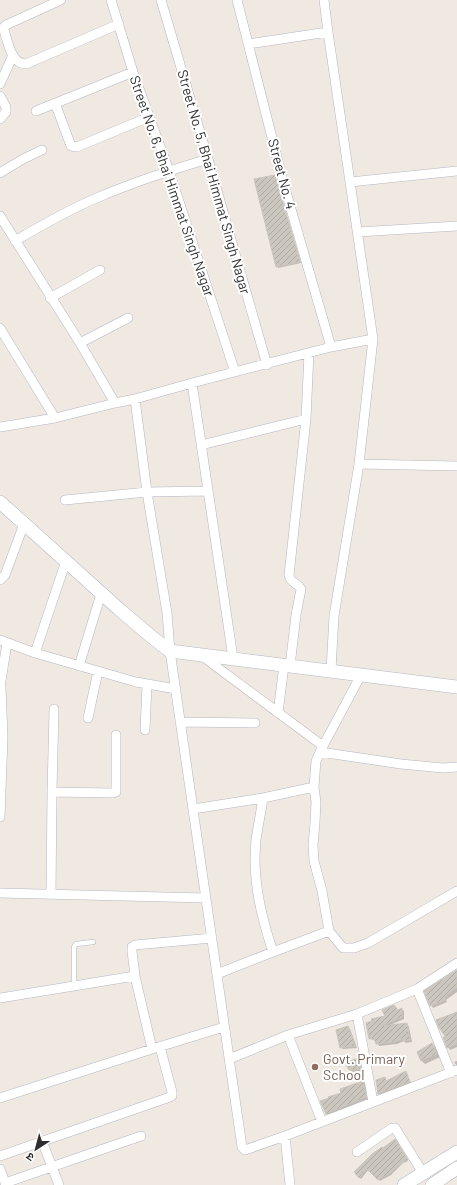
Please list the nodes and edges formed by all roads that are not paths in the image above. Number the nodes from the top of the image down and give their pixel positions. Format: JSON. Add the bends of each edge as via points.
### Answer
{"nodes":[{"id":1,"x":61,"y":0,"type":"edge"},
{"id":2,"x":111,"y":0,"type":"edge"},
{"id":3,"x":161,"y":0,"type":"edge"},
{"id":4,"x":238,"y":0,"type":"edge"},
{"id":5,"x":324,"y":0,"type":"edge"},
{"id":6,"x":119,"y":24,"type":"junction"},
{"id":7,"x":328,"y":32,"type":"junction"},
{"id":8,"x":248,"y":44,"type":"junction"},
{"id":9,"x":13,"y":55,"type":"junction"},
{"id":10,"x":132,"y":72,"type":"junction"},
{"id":11,"x":0,"y":84,"type":"edge"},
{"id":12,"x":0,"y":96,"type":"edge"},
{"id":13,"x":55,"y":103,"type":"junction"},
{"id":14,"x":36,"y":111,"type":"dead end"},
{"id":15,"x":149,"y":117,"type":"junction"},
{"id":16,"x":0,"y":119,"type":"edge"},
{"id":17,"x":42,"y":150,"type":"dead end"},
{"id":18,"x":208,"y":159,"type":"junction"},
{"id":19,"x":169,"y":171,"type":"junction"},
{"id":20,"x":457,"y":171,"type":"edge"},
{"id":21,"x":0,"y":173,"type":"edge"},
{"id":22,"x":350,"y":182,"type":"junction"},
{"id":23,"x":0,"y":216,"type":"edge"},
{"id":24,"x":457,"y":226,"type":"edge"},
{"id":25,"x":358,"y":232,"type":"junction"},
{"id":26,"x":15,"y":241,"type":"junction"},
{"id":27,"x":100,"y":270,"type":"dead end"},
{"id":28,"x":50,"y":298,"type":"junction"},
{"id":29,"x":128,"y":318,"type":"dead end"},
{"id":30,"x":0,"y":328,"type":"edge"},
{"id":31,"x":373,"y":339,"type":"junction"},
{"id":32,"x":80,"y":343,"type":"junction"},
{"id":33,"x":331,"y":348,"type":"junction"},
{"id":34,"x":309,"y":353,"type":"junction"},
{"id":35,"x":267,"y":365,"type":"junction"},
{"id":36,"x":235,"y":372,"type":"junction"},
{"id":37,"x":192,"y":383,"type":"junction"},
{"id":38,"x":135,"y":399,"type":"junction"},
{"id":39,"x":115,"y":403,"type":"junction"},
{"id":40,"x":55,"y":418,"type":"junction"},
{"id":41,"x":306,"y":418,"type":"junction"},
{"id":42,"x":0,"y":427,"type":"edge"},
{"id":43,"x":201,"y":445,"type":"junction"},
{"id":44,"x":359,"y":464,"type":"junction"},
{"id":45,"x":457,"y":466,"type":"edge"},
{"id":46,"x":208,"y":491,"type":"junction"},
{"id":47,"x":147,"y":492,"type":"junction"},
{"id":48,"x":65,"y":500,"type":"dead end"},
{"id":49,"x":0,"y":502,"type":"edge"},
{"id":50,"x":24,"y":524,"type":"junction"},
{"id":51,"x":66,"y":561,"type":"junction"},
{"id":52,"x":0,"y":580,"type":"edge"},
{"id":53,"x":102,"y":594,"type":"junction"},
{"id":54,"x":4,"y":642,"type":"edge"},
{"id":55,"x":170,"y":650,"type":"junction"},
{"id":56,"x":35,"y":653,"type":"junction"},
{"id":57,"x":201,"y":655,"type":"junction"},
{"id":58,"x":233,"y":658,"type":"junction"},
{"id":59,"x":287,"y":665,"type":"junction"},
{"id":60,"x":79,"y":666,"type":"junction"},
{"id":61,"x":331,"y":670,"type":"junction"},
{"id":62,"x":98,"y":671,"type":"junction"},
{"id":63,"x":361,"y":675,"type":"junction"},
{"id":64,"x":147,"y":685,"type":"junction"},
{"id":65,"x":0,"y":687,"type":"edge"},
{"id":66,"x":457,"y":687,"type":"edge"},
{"id":67,"x":176,"y":689,"type":"junction"},
{"id":68,"x":54,"y":709,"type":"dead end"},
{"id":69,"x":278,"y":713,"type":"junction"},
{"id":70,"x":88,"y":718,"type":"dead end"},
{"id":71,"x":180,"y":722,"type":"junction"},
{"id":72,"x":255,"y":723,"type":"dead end"},
{"id":73,"x":145,"y":730,"type":"dead end"},
{"id":74,"x":116,"y":735,"type":"dead end"},
{"id":75,"x":322,"y":749,"type":"junction"},
{"id":76,"x":457,"y":767,"type":"edge"},
{"id":77,"x":314,"y":786,"type":"junction"},
{"id":78,"x":52,"y":792,"type":"junction"},
{"id":79,"x":264,"y":798,"type":"junction"},
{"id":80,"x":193,"y":809,"type":"junction"},
{"id":81,"x":0,"y":817,"type":"edge"},
{"id":82,"x":457,"y":890,"type":"edge"},
{"id":83,"x":0,"y":893,"type":"edge"},
{"id":84,"x":51,"y":895,"type":"junction"},
{"id":85,"x":206,"y":898,"type":"junction"},
{"id":86,"x":329,"y":931,"type":"junction"},
{"id":87,"x":212,"y":938,"type":"junction"},
{"id":88,"x":93,"y":942,"type":"dead end"},
{"id":89,"x":273,"y":952,"type":"junction"},
{"id":90,"x":457,"y":963,"type":"edge"},
{"id":91,"x":217,"y":974,"type":"junction"},
{"id":92,"x":135,"y":976,"type":"junction"},
{"id":93,"x":74,"y":986,"type":"junction"},
{"id":94,"x":417,"y":989,"type":"junction"},
{"id":95,"x":0,"y":998,"type":"edge"},
{"id":96,"x":357,"y":1014,"type":"junction"},
{"id":97,"x":224,"y":1027,"type":"junction"},
{"id":98,"x":288,"y":1035,"type":"junction"},
{"id":99,"x":156,"y":1048,"type":"junction"},
{"id":100,"x":229,"y":1059,"type":"junction"},
{"id":101,"x":454,"y":1072,"type":"edge"},
{"id":102,"x":0,"y":1098,"type":"edge"},
{"id":103,"x":373,"y":1102,"type":"junction"},
{"id":104,"x":322,"y":1122,"type":"junction"},
{"id":105,"x":141,"y":1136,"type":"dead end"},
{"id":106,"x":285,"y":1136,"type":"junction"},
{"id":107,"x":42,"y":1141,"type":"junction"},
{"id":108,"x":357,"y":1152,"type":"dead end"},
{"id":109,"x":457,"y":1152,"type":"edge"},
{"id":110,"x":0,"y":1156,"type":"edge"},
{"id":111,"x":52,"y":1167,"type":"junction"},
{"id":112,"x":457,"y":1168,"type":"edge"},
{"id":113,"x":0,"y":1169,"type":"edge"},
{"id":114,"x":423,"y":1173,"type":"junction"},
{"id":115,"x":6,"y":1184,"type":"edge"},
{"id":116,"x":59,"y":1185,"type":"edge"},
{"id":117,"x":290,"y":1185,"type":"edge"},
{"id":118,"x":404,"y":1185,"type":"edge"},
{"id":119,"x":432,"y":1185,"type":"edge"}],
"edges":[{"from":1,"to":9,"type":"street","via":[[4,27]]},
{"from":2,"to":6,"type":"street","name":"Street No. 6, Bhai Himmat Singh Nagar"},
{"from":3,"to":18,"type":"street","name":"Street No. 5, Bhai Himmat Singh Nagar"},
{"from":4,"to":8,"type":"street","name":"Street No. 4"},
{"from":5,"to":7,"type":"street"},
{"from":6,"to":9,"type":"street","via":[[26,64]]},
{"from":6,"to":10,"type":"street","name":"Street No. 6, Bhai Himmat Singh Nagar"},
{"from":7,"to":8,"type":"street"},
{"from":7,"to":22,"type":"street"},
{"from":8,"to":33,"type":"street","name":"Street No. 4","via":[[284,185]]},
{"from":9,"to":11,"type":"street"},
{"from":10,"to":13,"type":"street"},
{"from":10,"to":15,"type":"street","name":"Street No. 6, Bhai Himmat Singh Nagar"},
{"from":12,"to":16,"type":"street","via":[[6,112]]},
{"from":13,"to":14,"type":"street"},
{"from":13,"to":15,"type":"street","via":[[71,146],[74,147]]},
{"from":15,"to":19,"type":"street","name":"Street No. 6, Bhai Himmat Singh Nagar"},
{"from":17,"to":21,"type":"street"},
{"from":18,"to":19,"type":"street"},
{"from":18,"to":35,"type":"street","name":"Street No. 5, Bhai Himmat Singh Nagar"},
{"from":19,"to":26,"type":"street","via":[[92,200]]},
{"from":19,"to":36,"type":"street","name":"Street No. 6, Bhai Himmat Singh Nagar"},
{"from":20,"to":22,"type":"street"},
{"from":22,"to":25,"type":"street"},
{"from":23,"to":26,"type":"street"},
{"from":24,"to":25,"type":"street"},
{"from":25,"to":31,"type":"street"},
{"from":26,"to":28,"type":"street"},
{"from":27,"to":28,"type":"street"},
{"from":28,"to":32,"type":"street"},
{"from":29,"to":32,"type":"street"},
{"from":30,"to":40,"type":"street"},
{"from":31,"to":33,"type":"street"},
{"from":31,"to":44,"type":"street"},
{"from":32,"to":39,"type":"street"},
{"from":33,"to":34,"type":"street"},
{"from":34,"to":35,"type":"street"},
{"from":34,"to":41,"type":"street"},
{"from":35,"to":36,"type":"street"},
{"from":36,"to":37,"type":"street"},
{"from":37,"to":38,"type":"street"},
{"from":37,"to":43,"type":"street"},
{"from":38,"to":39,"type":"street"},
{"from":38,"to":47,"type":"street"},
{"from":39,"to":40,"type":"street"},
{"from":40,"to":42,"type":"street"},
{"from":41,"to":43,"type":"street"},
{"from":41,"to":59,"type":"street","via":[[288,575],[301,589]]},
{"from":43,"to":46,"type":"street"},
{"from":44,"to":45,"type":"street"},
{"from":44,"to":61,"type":"street","via":[[334,616]]},
{"from":46,"to":47,"type":"street"},
{"from":46,"to":58,"type":"street"},
{"from":47,"to":48,"type":"street"},
{"from":47,"to":55,"type":"street","via":[[167,613]]},
{"from":49,"to":50,"type":"street"},
{"from":50,"to":51,"type":"street"},
{"from":50,"to":52,"type":"street","via":[[5,575]]},
{"from":51,"to":53,"type":"street"},
{"from":51,"to":56,"type":"street"},
{"from":53,"to":55,"type":"street"},
{"from":53,"to":60,"type":"street"},
{"from":54,"to":56,"type":"street"},
{"from":54,"to":65,"type":"street"},
{"from":55,"to":57,"type":"street"},
{"from":55,"to":67,"type":"street"},
{"from":56,"to":60,"type":"street"},
{"from":57,"to":58,"type":"street"},
{"from":57,"to":69,"type":"street"},
{"from":58,"to":59,"type":"street"},
{"from":59,"to":61,"type":"street"},
{"from":59,"to":69,"type":"street"},
{"from":60,"to":62,"type":"street"},
{"from":61,"to":63,"type":"street"},
{"from":62,"to":64,"type":"street"},
{"from":62,"to":70,"type":"street"},
{"from":63,"to":66,"type":"street"},
{"from":63,"to":75,"type":"street"},
{"from":64,"to":67,"type":"street"},
{"from":64,"to":73,"type":"street"},
{"from":65,"to":81,"type":"street","via":[[3,737]]},
{"from":67,"to":71,"type":"street"},
{"from":68,"to":78,"type":"street"},
{"from":69,"to":75,"type":"street"},
{"from":71,"to":72,"type":"street"},
{"from":71,"to":80,"type":"street"},
{"from":74,"to":78,"type":"street","via":[[116,792]]},
{"from":75,"to":76,"type":"street","via":[[401,764]]},
{"from":75,"to":77,"type":"street","via":[[316,761]]},
{"from":77,"to":79,"type":"street"},
{"from":77,"to":86,"type":"street","via":[[314,860]]},
{"from":78,"to":84,"type":"street"},
{"from":79,"to":80,"type":"street"},
{"from":79,"to":89,"type":"street","via":[[256,840],[255,866],[257,894]]},
{"from":80,"to":85,"type":"street"},
{"from":82,"to":86,"type":"street","via":[[368,943],[354,948],[343,948]]},
{"from":83,"to":84,"type":"street"},
{"from":84,"to":85,"type":"street"},
{"from":85,"to":87,"type":"street"},
{"from":86,"to":89,"type":"street"},
{"from":87,"to":91,"type":"street"},
{"from":87,"to":92,"type":"street","via":[[132,947]]},
{"from":88,"to":93,"type":"lane","via":[[76,944],[74,947]]},
{"from":89,"to":91,"type":"street"},
{"from":90,"to":94,"type":"street"},
{"from":91,"to":97,"type":"street"},
{"from":92,"to":93,"type":"street"},
{"from":92,"to":99,"type":"street"},
{"from":93,"to":95,"type":"street"},
{"from":94,"to":96,"type":"street"},
{"from":94,"to":101,"type":"street"},
{"from":96,"to":98,"type":"street"},
{"from":96,"to":103,"type":"street"},
{"from":97,"to":99,"type":"street"},
{"from":97,"to":100,"type":"street"},
{"from":98,"to":100,"type":"street"},
{"from":98,"to":104,"type":"street"},
{"from":99,"to":102,"type":"street"},
{"from":99,"to":107,"type":"street","via":[[172,1092],[170,1098]]},
{"from":100,"to":106,"type":"street","via":[[243,1149]]},
{"from":101,"to":103,"type":"street"},
{"from":103,"to":104,"type":"street"},
{"from":104,"to":106,"type":"street"},
{"from":105,"to":111,"type":"street"},
{"from":106,"to":117,"type":"street"},
{"from":107,"to":110,"type":"street"},
{"from":107,"to":111,"type":"street"},
{"from":108,"to":114,"type":"street","via":[[395,1128]]},
{"from":109,"to":114,"type":"street"},
{"from":111,"to":115,"type":"street"},
{"from":111,"to":116,"type":"street"},
{"from":112,"to":119,"type":"street"},
{"from":113,"to":115,"type":"street"},
{"from":114,"to":118,"type":"street"}]}
